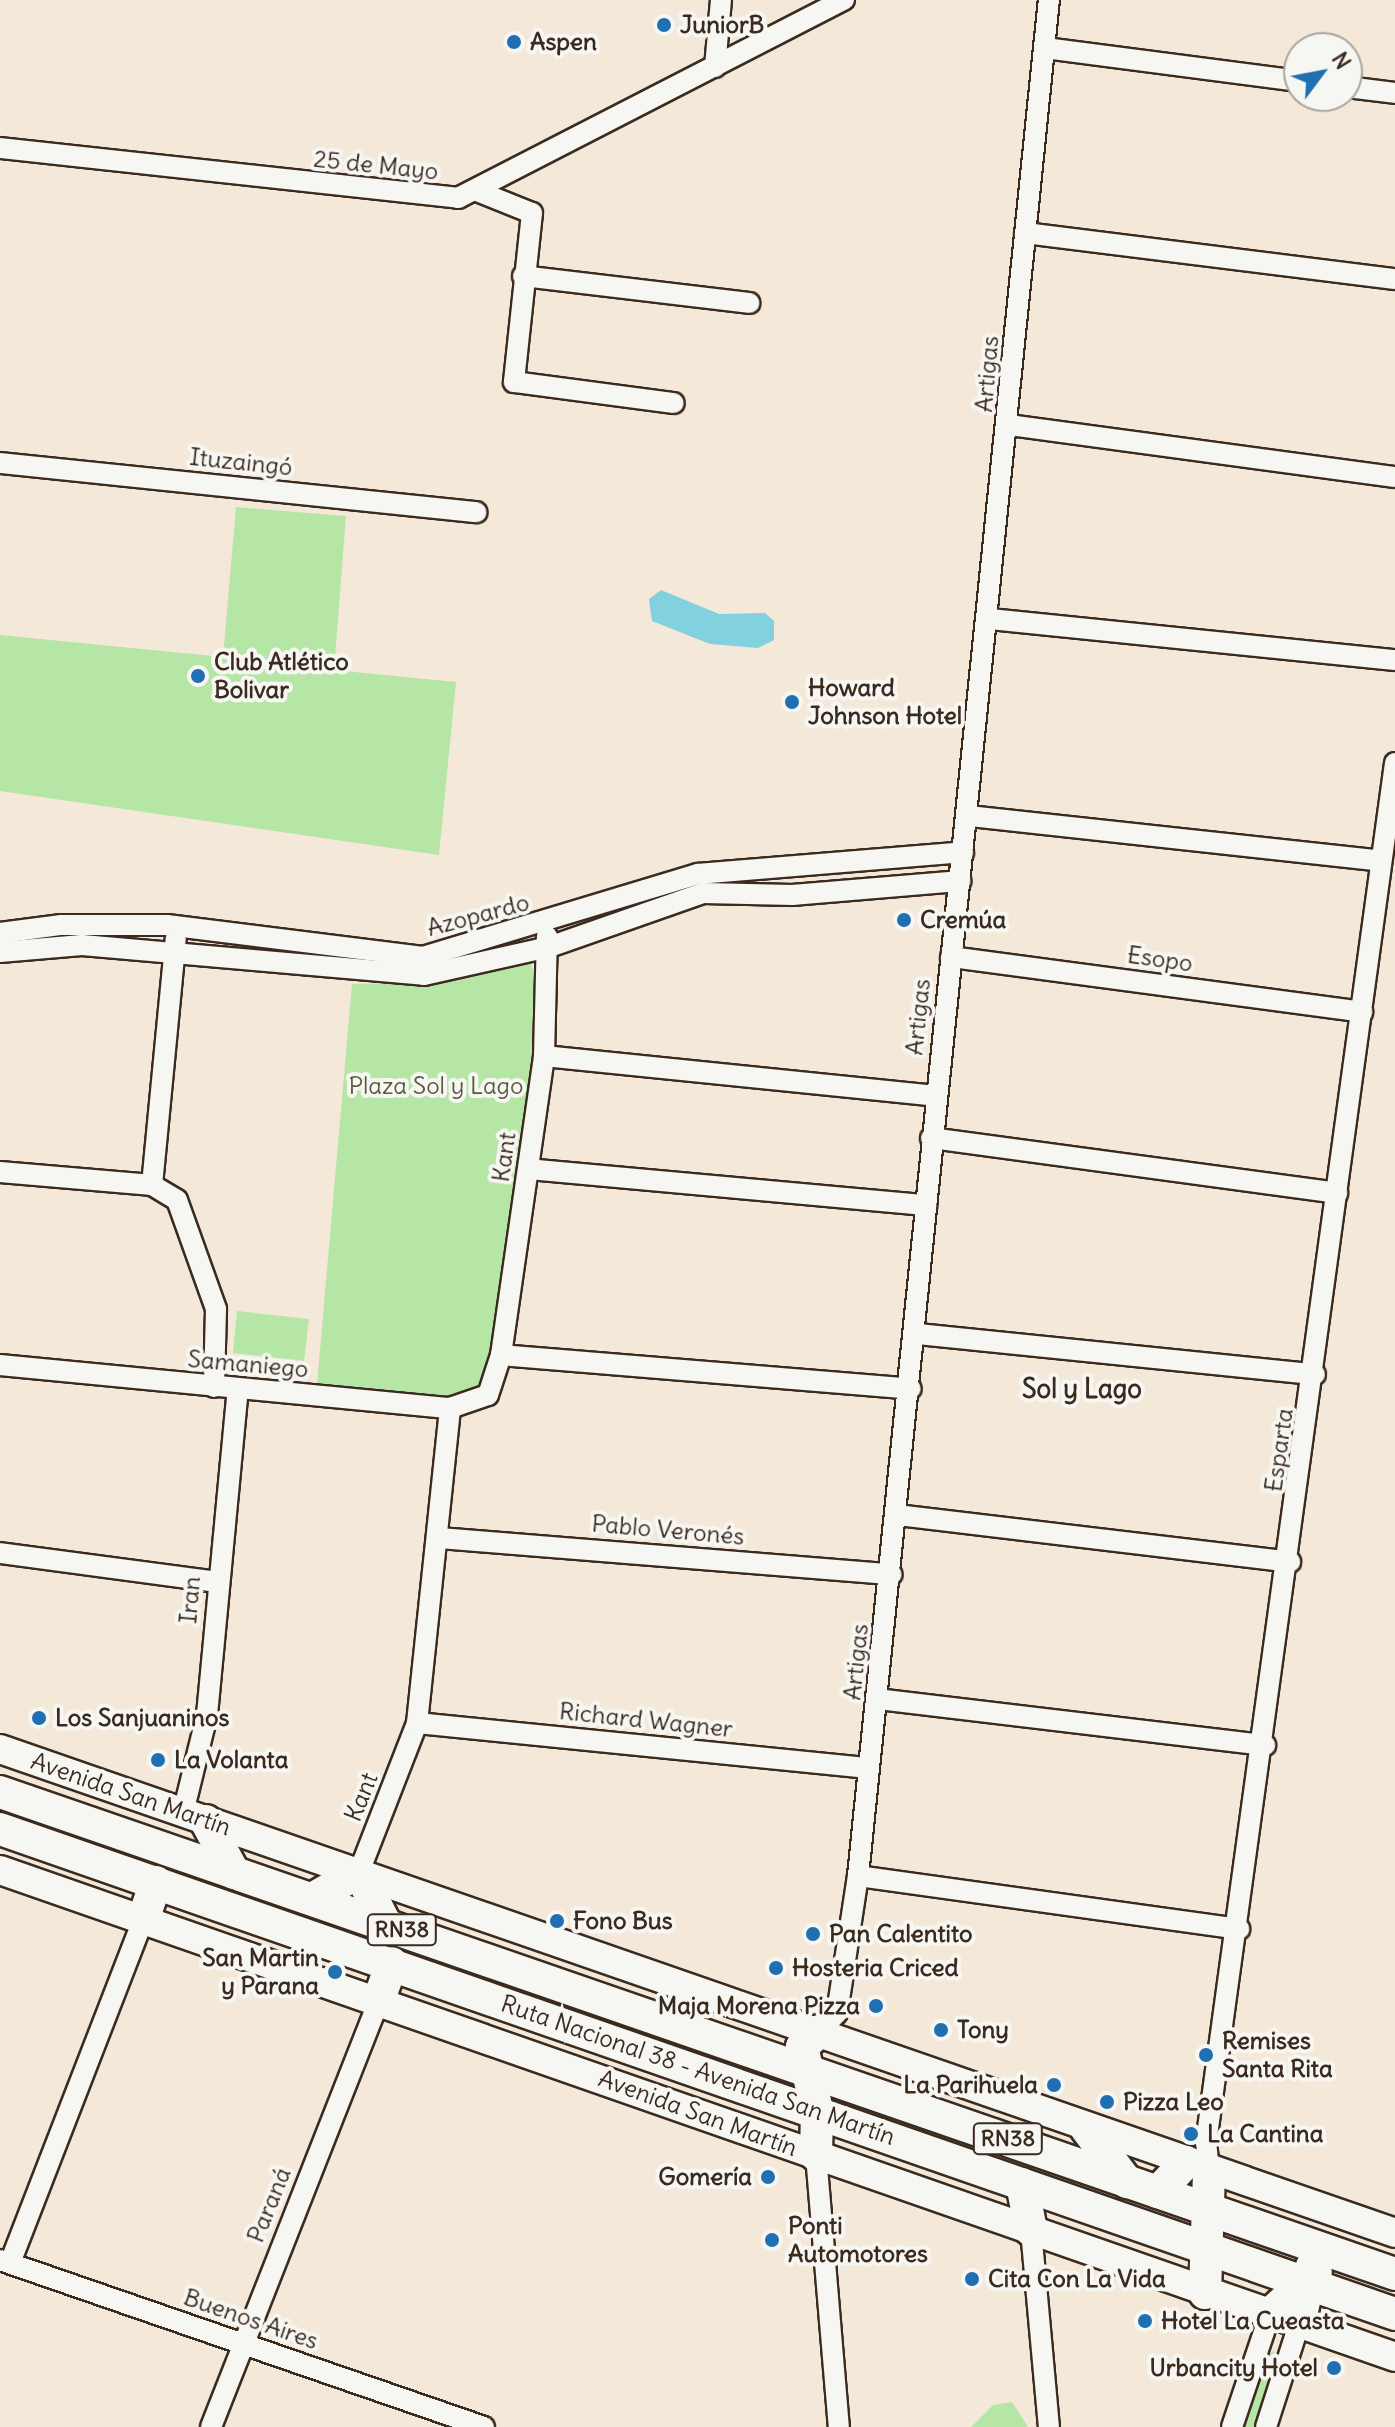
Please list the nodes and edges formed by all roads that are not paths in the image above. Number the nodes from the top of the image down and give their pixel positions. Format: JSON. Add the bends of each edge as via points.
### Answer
{"nodes":[{"id":1,"x":721,"y":0,"type":"edge"},
{"id":2,"x":844,"y":0,"type":"edge"},
{"id":3,"x":1049,"y":0,"type":"edge"},
{"id":4,"x":1045,"y":48,"type":"junction"},
{"id":5,"x":715,"y":67,"type":"junction"},
{"id":6,"x":1283,"y":79,"type":"edge"},
{"id":7,"x":1363,"y":89,"type":"edge"},
{"id":8,"x":1395,"y":93,"type":"edge"},
{"id":9,"x":0,"y":148,"type":"edge"},
{"id":10,"x":477,"y":191,"type":"junction"},
{"id":11,"x":1025,"y":233,"type":"junction"},
{"id":12,"x":523,"y":276,"type":"junction"},
{"id":13,"x":1395,"y":279,"type":"edge"},
{"id":14,"x":749,"y":303,"type":"dead end"},
{"id":15,"x":674,"y":403,"type":"dead end"},
{"id":16,"x":1009,"y":425,"type":"junction"},
{"id":17,"x":0,"y":463,"type":"edge"},
{"id":18,"x":1395,"y":477,"type":"edge"},
{"id":19,"x":476,"y":512,"type":"dead end"},
{"id":20,"x":990,"y":619,"type":"junction"},
{"id":21,"x":1395,"y":660,"type":"edge"},
{"id":22,"x":1395,"y":763,"type":"edge"},
{"id":23,"x":969,"y":816,"type":"junction"},
{"id":24,"x":963,"y":852,"type":"junction"},
{"id":25,"x":1381,"y":861,"type":"junction"},
{"id":26,"x":960,"y":881,"type":"junction"},
{"id":27,"x":1386,"y":902,"type":"edge"},
{"id":28,"x":543,"y":925,"type":"junction"},
{"id":29,"x":178,"y":926,"type":"junction"},
{"id":30,"x":0,"y":933,"type":"edge"},
{"id":31,"x":549,"y":947,"type":"junction"},
{"id":32,"x":0,"y":952,"type":"edge"},
{"id":33,"x":175,"y":952,"type":"junction"},
{"id":34,"x":951,"y":957,"type":"junction"},
{"id":35,"x":1362,"y":1012,"type":"junction"},
{"id":36,"x":544,"y":1056,"type":"junction"},
{"id":37,"x":936,"y":1096,"type":"junction"},
{"id":38,"x":931,"y":1138,"type":"junction"},
{"id":39,"x":528,"y":1169,"type":"junction"},
{"id":40,"x":0,"y":1172,"type":"edge"},
{"id":41,"x":152,"y":1185,"type":"junction"},
{"id":42,"x":1337,"y":1193,"type":"junction"},
{"id":43,"x":926,"y":1205,"type":"junction"},
{"id":44,"x":918,"y":1334,"type":"junction"},
{"id":45,"x":501,"y":1355,"type":"junction"},
{"id":46,"x":0,"y":1365,"type":"edge"},
{"id":47,"x":1315,"y":1374,"type":"junction"},
{"id":48,"x":214,"y":1387,"type":"junction"},
{"id":49,"x":911,"y":1389,"type":"junction"},
{"id":50,"x":238,"y":1390,"type":"junction"},
{"id":51,"x":488,"y":1395,"type":"joint"},
{"id":52,"x":450,"y":1408,"type":"junction"},
{"id":53,"x":898,"y":1515,"type":"junction"},
{"id":54,"x":440,"y":1538,"type":"junction"},
{"id":55,"x":0,"y":1553,"type":"edge"},
{"id":56,"x":1290,"y":1562,"type":"junction"},
{"id":57,"x":892,"y":1574,"type":"junction"},
{"id":58,"x":217,"y":1582,"type":"junction"},
{"id":59,"x":878,"y":1699,"type":"junction"},
{"id":60,"x":417,"y":1723,"type":"junction"},
{"id":61,"x":1265,"y":1745,"type":"junction"},
{"id":62,"x":0,"y":1749,"type":"edge"},
{"id":63,"x":869,"y":1768,"type":"junction"},
{"id":64,"x":0,"y":1792,"type":"edge"},
{"id":65,"x":194,"y":1817,"type":"junction"},
{"id":66,"x":0,"y":1829,"type":"edge"},
{"id":67,"x":0,"y":1870,"type":"edge"},
{"id":68,"x":359,"y":1872,"type":"junction"},
{"id":69,"x":234,"y":1873,"type":"junction"},
{"id":70,"x":858,"y":1876,"type":"junction"},
{"id":71,"x":156,"y":1882,"type":"junction"},
{"id":72,"x":312,"y":1899,"type":"junction"},
{"id":73,"x":143,"y":1920,"type":"junction"},
{"id":74,"x":386,"y":1925,"type":"junction"},
{"id":75,"x":1239,"y":1929,"type":"junction"},
{"id":76,"x":392,"y":1963,"type":"junction"},
{"id":77,"x":378,"y":2002,"type":"junction"},
{"id":78,"x":641,"y":2050,"type":"junction"},
{"id":79,"x":803,"y":2052,"type":"junction"},
{"id":80,"x":817,"y":2110,"type":"junction"},
{"id":81,"x":1086,"y":2128,"type":"junction"},
{"id":82,"x":816,"y":2155,"type":"junction"},
{"id":83,"x":1200,"y":2159,"type":"junction"},
{"id":84,"x":1127,"y":2182,"type":"junction"},
{"id":85,"x":1022,"y":2184,"type":"junction"},
{"id":86,"x":1158,"y":2192,"type":"junction"},
{"id":87,"x":1212,"y":2211,"type":"junction"},
{"id":88,"x":1031,"y":2230,"type":"junction"},
{"id":89,"x":1395,"y":2233,"type":"edge"},
{"id":90,"x":1292,"y":2239,"type":"junction"},
{"id":91,"x":1202,"y":2247,"type":"junction"},
{"id":92,"x":5,"y":2262,"type":"edge"},
{"id":93,"x":1395,"y":2274,"type":"edge"},
{"id":94,"x":1309,"y":2279,"type":"junction"},
{"id":95,"x":1205,"y":2293,"type":"junction"},
{"id":96,"x":1395,"y":2293,"type":"edge"},
{"id":97,"x":1395,"y":2314,"type":"edge"},
{"id":98,"x":1285,"y":2319,"type":"junction"},
{"id":99,"x":242,"y":2344,"type":"junction"},
{"id":100,"x":1395,"y":2357,"type":"edge"},
{"id":101,"x":211,"y":2427,"type":"edge"},
{"id":102,"x":484,"y":2427,"type":"edge"},
{"id":103,"x":839,"y":2427,"type":"edge"},
{"id":104,"x":1049,"y":2427,"type":"edge"},
{"id":105,"x":1232,"y":2427,"type":"edge"},
{"id":106,"x":1266,"y":2427,"type":"edge"}],
"edges":[{"from":1,"to":5,"type":"street"},
{"from":2,"to":5,"type":"street","name":"25 de Mayo"},
{"from":3,"to":4,"type":"street","name":"Artigas"},
{"from":4,"to":6,"type":"street"},
{"from":4,"to":11,"type":"street","name":"Artigas"},
{"from":5,"to":10,"type":"street","name":"25 de Mayo"},
{"from":7,"to":8,"type":"street"},
{"from":9,"to":10,"type":"street","name":"25 de Mayo","via":[[433,199]]},
{"from":10,"to":12,"type":"street","via":[[532,213]]},
{"from":11,"to":13,"type":"street"},
{"from":11,"to":16,"type":"street","name":"Artigas"},
{"from":12,"to":14,"type":"street"},
{"from":12,"to":15,"type":"street","via":[[514,382]]},
{"from":16,"to":18,"type":"street"},
{"from":16,"to":20,"type":"street","name":"Artigas"},
{"from":17,"to":19,"type":"street","name":"Ituzaingó"},
{"from":20,"to":21,"type":"street"},
{"from":20,"to":23,"type":"street","name":"Artigas"},
{"from":22,"to":25,"type":"street","name":"Esparta"},
{"from":23,"to":24,"type":"street","name":"Artigas"},
{"from":23,"to":25,"type":"street"},
{"from":24,"to":26,"type":"street","name":"Artigas"},
{"from":24,"to":28,"type":"street","name":"Azopardo","via":[[698,874]]},
{"from":25,"to":27,"type":"street","name":"Esparta"},
{"from":26,"to":31,"type":"street","name":"Azopardo","via":[[793,895],[703,893]]},
{"from":26,"to":34,"type":"street","name":"Artigas"},
{"from":27,"to":35,"type":"street","name":"Esparta"},
{"from":28,"to":29,"type":"street","name":"Azopardo","via":[[423,957]]},
{"from":28,"to":31,"type":"street","name":"Kant"},
{"from":29,"to":30,"type":"street","name":"Azopardo","via":[[61,925]]},
{"from":29,"to":33,"type":"street"},
{"from":31,"to":33,"type":"street","name":"Azopardo","via":[[424,975]]},
{"from":31,"to":36,"type":"street","name":"Kant"},
{"from":32,"to":33,"type":"street","name":"Azopardo","via":[[82,945]]},
{"from":33,"to":41,"type":"street"},
{"from":34,"to":35,"type":"street","name":"Esopo"},
{"from":34,"to":37,"type":"street","name":"Artigas"},
{"from":35,"to":42,"type":"street","name":"Esparta"},
{"from":36,"to":37,"type":"street"},
{"from":36,"to":39,"type":"street","name":"Kant"},
{"from":37,"to":38,"type":"street","name":"Artigas"},
{"from":38,"to":42,"type":"street"},
{"from":38,"to":43,"type":"street","name":"Artigas"},
{"from":39,"to":43,"type":"street"},
{"from":39,"to":45,"type":"street","name":"Kant"},
{"from":40,"to":41,"type":"street"},
{"from":41,"to":48,"type":"street","via":[[184,1212],[216,1309]]},
{"from":42,"to":47,"type":"street","name":"Esparta"},
{"from":43,"to":44,"type":"street","name":"Artigas"},
{"from":44,"to":47,"type":"street"},
{"from":44,"to":49,"type":"street","name":"Artigas"},
{"from":45,"to":49,"type":"street"},
{"from":45,"to":51,"type":"street","name":"Kant"},
{"from":46,"to":48,"type":"street","name":"Samaniego"},
{"from":47,"to":56,"type":"street","name":"Esparta"},
{"from":48,"to":50,"type":"street","name":"Samaniego"},
{"from":49,"to":53,"type":"street","name":"Artigas"},
{"from":50,"to":52,"type":"street","name":"Samaniego"},
{"from":50,"to":58,"type":"street","name":"Iran"},
{"from":51,"to":52,"type":"street","name":"Samaniego"},
{"from":52,"to":54,"type":"street","name":"Kant"},
{"from":53,"to":56,"type":"street"},
{"from":53,"to":57,"type":"street","name":"Artigas"},
{"from":54,"to":57,"type":"street","name":"Pablo Veronés"},
{"from":54,"to":60,"type":"street","name":"Kant"},
{"from":55,"to":58,"type":"street"},
{"from":56,"to":61,"type":"street","name":"Esparta"},
{"from":57,"to":59,"type":"street","name":"Artigas"},
{"from":58,"to":65,"type":"street","name":"Iran"},
{"from":59,"to":61,"type":"street"},
{"from":59,"to":63,"type":"street","name":"Artigas"},
{"from":60,"to":63,"type":"street","name":"Richard Wagner"},
{"from":60,"to":68,"type":"street","name":"Kant"},
{"from":61,"to":75,"type":"street","name":"Esparta"},
{"from":62,"to":65,"type":"main road","name":"Avenida San Martín"},
{"from":63,"to":70,"type":"street","name":"Artigas"},
{"from":64,"to":69,"type":"main road","name":"Ruta Nacional 38 - Avenida San Martín","number":"RN38"},
{"from":65,"to":68,"type":"main road","name":"Avenida San Martín"},
{"from":65,"to":69,"type":"main road"},
{"from":66,"to":71,"type":"main road","name":"Ruta Nacional 38 - Avenida San Martín","number":"RN38"},
{"from":67,"to":73,"type":"main road","name":"Avenida San Martín"},
{"from":68,"to":72,"type":"main road"},
{"from":68,"to":74,"type":"main road"},
{"from":68,"to":79,"type":"main road","name":"Avenida San Martín"},
{"from":69,"to":72,"type":"main road","name":"Ruta Nacional 38 - Avenida San Martín","number":"RN38"},
{"from":70,"to":75,"type":"street"},
{"from":70,"to":79,"type":"street","name":"Artigas","via":[[837,2013]]},
{"from":71,"to":73,"type":"main road"},
{"from":71,"to":76,"type":"main road","name":"Ruta Nacional 38 - Avenida San Martín","number":"RN38"},
{"from":72,"to":74,"type":"main road","name":"Ruta Nacional 38 - Avenida San Martín","number":"RN38"},
{"from":73,"to":77,"type":"main road","name":"Avenida San Martín"},
{"from":73,"to":92,"type":"street"},
{"from":74,"to":79,"type":"main road","name":"Ruta Nacional 38 - Avenida San Martín","number":"RN38"},
{"from":75,"to":83,"type":"street","name":"Esparta"},
{"from":76,"to":77,"type":"main road"},
{"from":76,"to":78,"type":"main road","name":"Ruta Nacional 38 - Avenida San Martín","number":"RN38"},
{"from":77,"to":82,"type":"main road","name":"Avenida San Martín"},
{"from":77,"to":99,"type":"street","name":"Paraná"},
{"from":78,"to":79,"type":"main road","via":[[658,2045],[755,2077]]},
{"from":78,"to":80,"type":"main road","name":"Ruta Nacional 38 - Avenida San Martín","number":"RN38"},
{"from":79,"to":80,"type":"main road"},
{"from":79,"to":81,"type":"main road","name":"Avenida San Martín"},
{"from":79,"to":84,"type":"main road","name":"Ruta Nacional 38 - Avenida San Martín","number":"RN38"},
{"from":80,"to":82,"type":"main road"},
{"from":80,"to":85,"type":"main road","name":"Ruta Nacional 38 - Avenida San Martín","number":"RN38"},
{"from":81,"to":83,"type":"main road","name":"Avenida San Martín"},
{"from":81,"to":84,"type":"main road"},
{"from":82,"to":88,"type":"main road","name":"Avenida San Martín"},
{"from":82,"to":103,"type":"street"},
{"from":83,"to":86,"type":"main road"},
{"from":83,"to":87,"type":"main road"},
{"from":83,"to":89,"type":"main road","name":"Avenida San Martín"},
{"from":84,"to":86,"type":"main road","name":"Ruta Nacional 38 - Avenida San Martín","number":"RN38"},
{"from":85,"to":88,"type":"main road"},
{"from":85,"to":91,"type":"main road","name":"Ruta Nacional 38 - Avenida San Martín","number":"RN38"},
{"from":86,"to":87,"type":"main road","name":"Ruta Nacional 38 - Avenida San Martín","number":"RN38"},
{"from":87,"to":90,"type":"main road","name":"Ruta Nacional 38 - Avenida San Martín","number":"RN38"},
{"from":87,"to":91,"type":"main road"},
{"from":88,"to":95,"type":"main road","name":"Avenida San Martín"},
{"from":88,"to":104,"type":"street"},
{"from":90,"to":93,"type":"main road","name":"Ruta Nacional 38 - Avenida San Martín","number":"RN38"},
{"from":90,"to":94,"type":"main road"},
{"from":91,"to":94,"type":"main road","name":"Ruta Nacional 38 - Avenida San Martín","number":"RN38"},
{"from":91,"to":95,"type":"main road"},
{"from":92,"to":99,"type":"street","name":"Buenos Aires"},
{"from":94,"to":96,"type":"main road","via":[[1337,2272]]},
{"from":94,"to":97,"type":"main road","name":"Ruta Nacional 38 - Avenida San Martín","number":"RN38"},
{"from":94,"to":98,"type":"main road"},
{"from":95,"to":98,"type":"main road","name":"Avenida San Martín"},
{"from":98,"to":100,"type":"main road","name":"Avenida San Martín"},
{"from":98,"to":105,"type":"street"},
{"from":98,"to":106,"type":"street"},
{"from":99,"to":101,"type":"street","name":"Paraná"},
{"from":99,"to":102,"type":"street","name":"Buenos Aires"}]}
